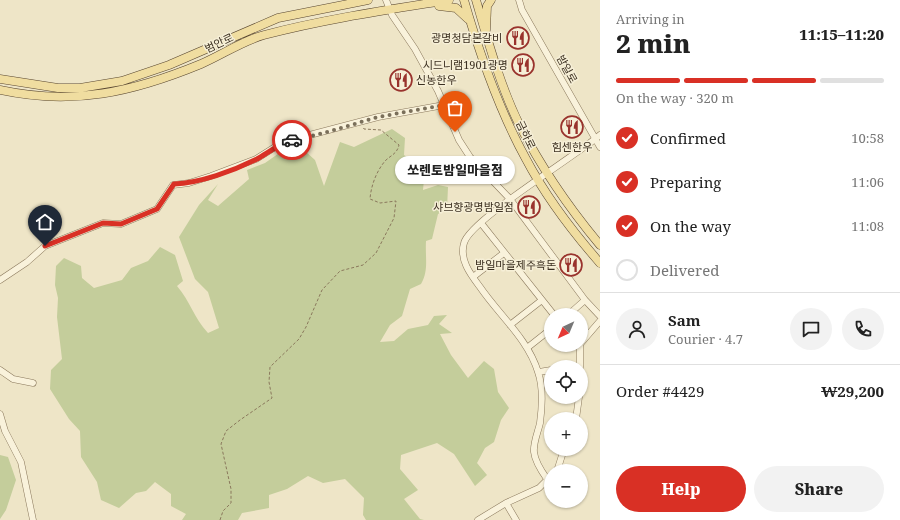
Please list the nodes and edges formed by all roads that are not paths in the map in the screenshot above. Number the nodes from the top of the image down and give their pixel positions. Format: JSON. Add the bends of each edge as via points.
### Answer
{"nodes":[{"id":1,"x":368,"y":0,"type":"edge"},
{"id":2,"x":386,"y":0,"type":"edge"},
{"id":3,"x":449,"y":0,"type":"edge"},
{"id":4,"x":464,"y":0,"type":"edge"},
{"id":5,"x":476,"y":0,"type":"edge"},
{"id":6,"x":492,"y":0,"type":"edge"},
{"id":7,"x":519,"y":0,"type":"edge"},
{"id":8,"x":422,"y":4,"type":"junction"},
{"id":9,"x":389,"y":8,"type":"junction"},
{"id":10,"x":471,"y":24,"type":"junction"},
{"id":11,"x":486,"y":35,"type":"junction"},
{"id":12,"x":0,"y":79,"type":"edge"},
{"id":13,"x":0,"y":90,"type":"edge"},
{"id":14,"x":444,"y":105,"type":"junction"},
{"id":15,"x":597,"y":137,"type":"edge"},
{"id":16,"x":600,"y":147,"type":"edge"},
{"id":17,"x":547,"y":174,"type":"junction"},
{"id":18,"x":538,"y":180,"type":"junction"},
{"id":19,"x":510,"y":200,"type":"junction"},
{"id":20,"x":481,"y":223,"type":"junction"},
{"id":21,"x":600,"y":245,"type":"edge"},
{"id":22,"x":504,"y":253,"type":"junction"},
{"id":23,"x":600,"y":263,"type":"edge"},
{"id":24,"x":473,"y":277,"type":"junction"},
{"id":25,"x":0,"y":280,"type":"edge"},
{"id":26,"x":542,"y":300,"type":"junction"},
{"id":27,"x":585,"y":300,"type":"junction"},
{"id":28,"x":548,"y":308,"type":"edge"},
{"id":29,"x":576,"y":308,"type":"edge"},
{"id":30,"x":600,"y":316,"type":"edge"},
{"id":31,"x":600,"y":321,"type":"edge"},
{"id":32,"x":510,"y":325,"type":"junction"},
{"id":33,"x":544,"y":335,"type":"edge"},
{"id":34,"x":588,"y":335,"type":"edge"},
{"id":35,"x":527,"y":348,"type":"junction"},
{"id":36,"x":0,"y":370,"type":"edge"},
{"id":37,"x":544,"y":371,"type":"edge"},
{"id":38,"x":538,"y":372,"type":"junction"},
{"id":39,"x":34,"y":383,"type":"dead end"},
{"id":40,"x":0,"y":414,"type":"edge"},
{"id":41,"x":544,"y":473,"type":"edge"},
{"id":42,"x":544,"y":483,"type":"edge"},
{"id":43,"x":506,"y":503,"type":"junction"},
{"id":44,"x":33,"y":520,"type":"edge"},
{"id":45,"x":478,"y":520,"type":"edge"},
{"id":46,"x":516,"y":520,"type":"edge"}],
"edges":[{"from":1,"to":12,"type":"main road","name":"범안로","via":[[278,18],[169,65],[122,81],[80,88],[58,88]]},
{"from":2,"to":9,"type":"street"},
{"from":3,"to":8,"type":"main road","name":"범안로"},
{"from":4,"to":10,"type":"main road","name":"금하로"},
{"from":5,"to":11,"type":"main road","name":"금하로"},
{"from":6,"to":11,"type":"main road","via":[[488,6]]},
{"from":7,"to":15,"type":"street","name":"밤일로","via":[[522,10]]},
{"from":8,"to":9,"type":"main road","name":"범안로"},
{"from":8,"to":10,"type":"main road","via":[[456,8]]},
{"from":9,"to":13,"type":"main road","name":"범안로","via":[[263,36],[172,76],[125,91],[58,97]]},
{"from":9,"to":14,"type":"street","via":[[415,48]]},
{"from":10,"to":18,"type":"main road","name":"금하로","via":[[508,123]]},
{"from":11,"to":17,"type":"main road","name":"금하로","via":[[512,108]]},
{"from":14,"to":19,"type":"street","via":[[459,140],[470,157]]},
{"from":14,"to":25,"type":"street","via":[[378,117],[283,142],[256,159],[218,174],[189,183],[174,184],[157,209],[121,224],[103,223],[45,246]]},
{"from":15,"to":16,"type":"street","name":"밤일로"},
{"from":15,"to":17,"type":"street"},
{"from":17,"to":18,"type":"street"},
{"from":17,"to":21,"type":"main road","name":"금하로"},
{"from":18,"to":19,"type":"street"},
{"from":18,"to":23,"type":"main road","name":"금하로","via":[[577,236]]},
{"from":19,"to":20,"type":"street"},
{"from":19,"to":27,"type":"street"},
{"from":20,"to":22,"type":"street"},
{"from":20,"to":24,"type":"street","via":[[469,233],[464,242],[464,258]]},
{"from":22,"to":24,"type":"street"},
{"from":22,"to":26,"type":"street"},
{"from":24,"to":32,"type":"street"},
{"from":26,"to":28,"type":"street"},
{"from":26,"to":32,"type":"street"},
{"from":27,"to":29,"type":"street"},
{"from":27,"to":30,"type":"street"},
{"from":31,"to":34,"type":"street"},
{"from":32,"to":35,"type":"street"},
{"from":33,"to":35,"type":"street"},
{"from":35,"to":38,"type":"street"},
{"from":36,"to":39,"type":"street","via":[[12,379]]},
{"from":37,"to":38,"type":"street"},
{"from":38,"to":41,"type":"street","via":[[541,387],[540,422],[534,453]]},
{"from":40,"to":44,"type":"street","via":[[5,431],[21,462]]},
{"from":42,"to":43,"type":"street","via":[[539,488]]},
{"from":43,"to":45,"type":"street"},
{"from":43,"to":46,"type":"street"}]}
